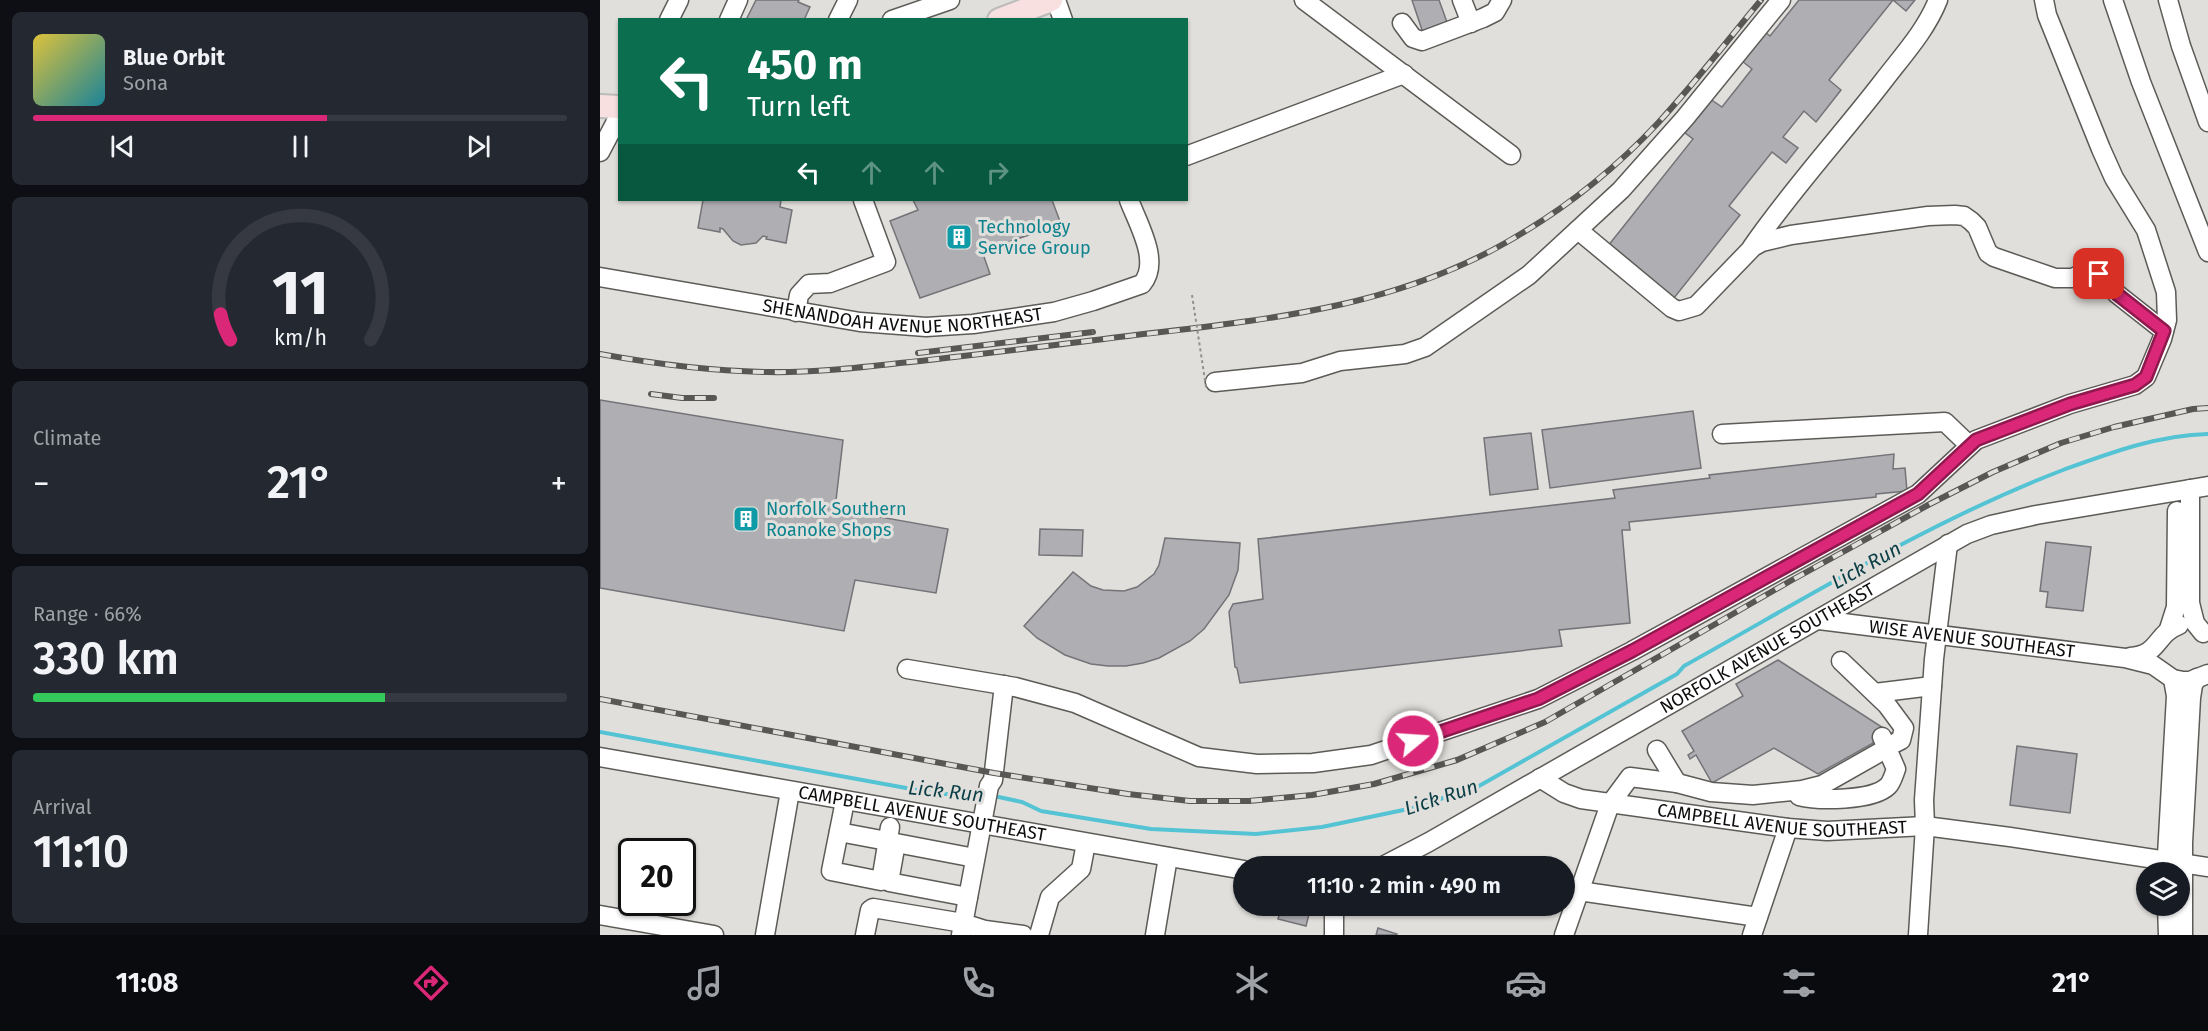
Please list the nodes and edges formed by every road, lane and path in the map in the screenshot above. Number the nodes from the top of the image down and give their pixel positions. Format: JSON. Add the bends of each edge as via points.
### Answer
{"nodes":[{"id":1,"x":679,"y":0,"type":"edge"},
{"id":2,"x":738,"y":0,"type":"edge"},
{"id":3,"x":1051,"y":0,"type":"edge"},
{"id":4,"x":1056,"y":0,"type":"edge"},
{"id":5,"x":1304,"y":0,"type":"edge"},
{"id":6,"x":1462,"y":0,"type":"edge"},
{"id":7,"x":1502,"y":0,"type":"edge"},
{"id":8,"x":1781,"y":0,"type":"edge"},
{"id":9,"x":1938,"y":0,"type":"edge"},
{"id":10,"x":2044,"y":0,"type":"edge"},
{"id":11,"x":2112,"y":0,"type":"edge"},
{"id":12,"x":2168,"y":0,"type":"edge"},
{"id":13,"x":937,"y":2,"type":"edge"},
{"id":14,"x":670,"y":18,"type":"edge"},
{"id":15,"x":730,"y":18,"type":"edge"},
{"id":16,"x":897,"y":18,"type":"edge"},
{"id":17,"x":1004,"y":18,"type":"edge"},
{"id":18,"x":1062,"y":18,"type":"edge"},
{"id":19,"x":1402,"y":23,"type":"dead end"},
{"id":20,"x":1471,"y":23,"type":"junction"},
{"id":21,"x":1404,"y":74,"type":"junction"},
{"id":22,"x":600,"y":106,"type":"edge"},
{"id":23,"x":618,"y":107,"type":"edge"},
{"id":24,"x":618,"y":118,"type":"edge"},
{"id":25,"x":2208,"y":122,"type":"edge"},
{"id":26,"x":600,"y":152,"type":"edge"},
{"id":27,"x":1188,"y":155,"type":"edge"},
{"id":28,"x":1511,"y":155,"type":"dead end"},
{"id":29,"x":863,"y":201,"type":"edge"},
{"id":30,"x":1129,"y":201,"type":"edge"},
{"id":31,"x":1578,"y":230,"type":"junction"},
{"id":32,"x":1749,"y":251,"type":"junction"},
{"id":33,"x":2208,"y":252,"type":"edge"},
{"id":34,"x":600,"y":277,"type":"edge"},
{"id":35,"x":1192,"y":296,"type":"dead end"},
{"id":36,"x":796,"y":312,"type":"junction"},
{"id":37,"x":2164,"y":331,"type":"junction"},
{"id":38,"x":1211,"y":384,"type":"joint"},
{"id":39,"x":1722,"y":434,"type":"dead end"},
{"id":40,"x":1970,"y":445,"type":"junction"},
{"id":41,"x":2192,"y":489,"type":"edge"},
{"id":42,"x":1948,"y":544,"type":"junction"},
{"id":43,"x":1819,"y":620,"type":"junction"},
{"id":44,"x":1938,"y":634,"type":"junction"},
{"id":45,"x":2164,"y":635,"type":"junction"},
{"id":46,"x":2205,"y":636,"type":"edge"},
{"id":47,"x":2125,"y":658,"type":"junction"},
{"id":48,"x":1841,"y":661,"type":"dead end"},
{"id":49,"x":907,"y":669,"type":"dead end"},
{"id":50,"x":2204,"y":673,"type":"edge"},
{"id":51,"x":2167,"y":674,"type":"junction"},
{"id":52,"x":1004,"y":685,"type":"junction"},
{"id":53,"x":1932,"y":686,"type":"junction"},
{"id":54,"x":1875,"y":693,"type":"junction"},
{"id":55,"x":1886,"y":744,"type":"junction"},
{"id":56,"x":1657,"y":750,"type":"dead end"},
{"id":57,"x":600,"y":757,"type":"edge"},
{"id":58,"x":1540,"y":778,"type":"junction"},
{"id":59,"x":1677,"y":783,"type":"junction"},
{"id":60,"x":790,"y":791,"type":"junction"},
{"id":61,"x":1782,"y":792,"type":"junction"},
{"id":62,"x":1753,"y":795,"type":"junction"},
{"id":63,"x":845,"y":801,"type":"junction"},
{"id":64,"x":1610,"y":804,"type":"junction"},
{"id":65,"x":1749,"y":823,"type":"junction"},
{"id":66,"x":981,"y":825,"type":"junction"},
{"id":67,"x":1925,"y":826,"type":"junction"},
{"id":68,"x":1788,"y":828,"type":"junction"},
{"id":69,"x":839,"y":832,"type":"junction"},
{"id":70,"x":1086,"y":843,"type":"junction"},
{"id":71,"x":1402,"y":856,"type":"edge"},
{"id":72,"x":1168,"y":857,"type":"junction"},
{"id":73,"x":975,"y":858,"type":"junction"},
{"id":74,"x":2153,"y":862,"type":"edge"},
{"id":75,"x":2172,"y":862,"type":"edge"},
{"id":76,"x":2172,"y":862,"type":"edge"},
{"id":77,"x":2190,"y":866,"type":"edge"},
{"id":78,"x":2208,"y":867,"type":"edge"},
{"id":79,"x":1233,"y":868,"type":"edge"},
{"id":80,"x":1579,"y":891,"type":"junction"},
{"id":81,"x":968,"y":897,"type":"junction"},
{"id":82,"x":600,"y":915,"type":"edge"},
{"id":83,"x":1334,"y":916,"type":"edge"},
{"id":84,"x":2167,"y":916,"type":"edge"},
{"id":85,"x":2180,"y":916,"type":"edge"},
{"id":86,"x":1758,"y":917,"type":"junction"},
{"id":87,"x":962,"y":929,"type":"edge"},
{"id":88,"x":714,"y":935,"type":"edge"},
{"id":89,"x":765,"y":935,"type":"edge"},
{"id":90,"x":865,"y":935,"type":"edge"},
{"id":91,"x":1023,"y":935,"type":"edge"},
{"id":92,"x":1039,"y":935,"type":"edge"},
{"id":93,"x":1155,"y":935,"type":"edge"},
{"id":94,"x":1334,"y":935,"type":"edge"},
{"id":95,"x":1564,"y":935,"type":"edge"},
{"id":96,"x":1752,"y":935,"type":"edge"},
{"id":97,"x":1918,"y":935,"type":"edge"},
{"id":98,"x":2168,"y":935,"type":"edge"},
{"id":99,"x":2183,"y":935,"type":"edge"}],
"edges":[{"from":1,"to":14,"type":"street"},
{"from":2,"to":15,"type":"street"},
{"from":3,"to":17,"type":"main road"},
{"from":4,"to":18,"type":"street"},
{"from":5,"to":21,"type":"street"},
{"from":6,"to":20,"type":"street"},
{"from":7,"to":20,"type":"street","via":[[1495,12]]},
{"from":8,"to":31,"type":"street","via":[[1671,134]]},
{"from":9,"to":32,"type":"street","via":[[1928,24]]},
{"from":10,"to":37,"type":"street","via":[[2088,120],[2114,178],[2146,230],[2166,292]]},
{"from":11,"to":33,"type":"street"},
{"from":12,"to":25,"type":"street"},
{"from":13,"to":16,"type":"street"},
{"from":19,"to":20,"type":"street","via":[[1413,38],[1422,41]]},
{"from":21,"to":27,"type":"street"},
{"from":21,"to":28,"type":"street"},
{"from":22,"to":23,"type":"main road"},
{"from":24,"to":26,"type":"street"},
{"from":29,"to":36,"type":"street","via":[[886,262],[830,283],[808,284],[799,295]]},
{"from":30,"to":36,"type":"street","name":"SHENANDOAH AVENUE NORTHEAST","via":[[1151,259],[1150,270],[1142,284],[1093,301],[1054,312],[926,327]]},
{"from":31,"to":32,"type":"street","via":[[1679,311],[1696,306]]},
{"from":31,"to":38,"type":"street","via":[[1529,275],[1425,347],[1405,354],[1340,361],[1302,373]]},
{"from":32,"to":37,"type":"street","via":[[1762,242],[1791,235],[1928,216],[1964,216],[1977,227],[1988,253],[1994,257],[2055,278],[2073,279],[2093,271]]},
{"from":34,"to":36,"type":"street","name":"SHENANDOAH AVENUE NORTHEAST"},
{"from":35,"to":38,"type":"path","bridge":true},
{"from":37,"to":40,"type":"street","via":[[2146,377],[2135,385],[2070,404]]},
{"from":39,"to":40,"type":"street","via":[[1945,422]]},
{"from":40,"to":52,"type":"street","via":[[1918,494],[1632,651],[1538,699],[1371,755],[1314,763],[1257,764],[1199,758],[1079,704]]},
{"from":41,"to":42,"type":"street","name":"NORFOLK AVENUE SOUTHEAST","via":[[2005,521]]},
{"from":41,"to":45,"type":"street","via":[[2176,607]]},
{"from":41,"to":46,"type":"street","via":[[2190,603],[2195,623]]},
{"from":42,"to":43,"type":"street","name":"NORFOLK AVENUE SOUTHEAST"},
{"from":42,"to":44,"type":"street"},
{"from":43,"to":44,"type":"street","name":"WISE AVENUE SOUTHEAST"},
{"from":43,"to":58,"type":"street","name":"NORFOLK AVENUE SOUTHEAST"},
{"from":44,"to":47,"type":"street","name":"WISE AVENUE SOUTHEAST"},
{"from":44,"to":53,"type":"street"},
{"from":45,"to":46,"type":"street","via":[[2186,624]]},
{"from":45,"to":47,"type":"street","name":"WISE AVENUE SOUTHEAST","via":[[2146,654]]},
{"from":45,"to":51,"type":"street","via":[[2156,658]]},
{"from":47,"to":51,"type":"street","name":"WISE AVENUE SOUTHEAST","via":[[2153,664]]},
{"from":48,"to":54,"type":"street"},
{"from":49,"to":52,"type":"street"},
{"from":50,"to":51,"type":"street","name":"WISE AVENUE SOUTHEAST","via":[[2190,681]]},
{"from":50,"to":76,"type":"street","via":[[2192,690]]},
{"from":51,"to":75,"type":"street","via":[[2176,696]]},
{"from":52,"to":66,"type":"street","via":[[994,773]]},
{"from":53,"to":54,"type":"street"},
{"from":53,"to":67,"type":"street"},
{"from":54,"to":55,"type":"street","via":[[1904,729],[1901,740]]},
{"from":55,"to":61,"type":"street","via":[[1822,785]]},
{"from":55,"to":61,"type":"street","via":[[1896,769],[1890,785],[1880,792],[1861,798],[1803,797]]},
{"from":56,"to":59,"type":"street"},
{"from":57,"to":60,"type":"street","name":"CAMPBELL AVENUE SOUTHEAST"},
{"from":58,"to":64,"type":"street","name":"CAMPBELL AVENUE SOUTHEAST","via":[[1564,793]]},
{"from":58,"to":71,"type":"street"},
{"from":59,"to":62,"type":"street","via":[[1711,792]]},
{"from":59,"to":64,"type":"street","via":[[1630,777]]},
{"from":60,"to":63,"type":"street","name":"CAMPBELL AVENUE SOUTHEAST"},
{"from":60,"to":89,"type":"street"},
{"from":61,"to":62,"type":"street"},
{"from":62,"to":65,"type":"street"},
{"from":63,"to":66,"type":"street","name":"CAMPBELL AVENUE SOUTHEAST"},
{"from":63,"to":69,"type":"street"},
{"from":64,"to":65,"type":"street","name":"CAMPBELL AVENUE SOUTHEAST"},
{"from":64,"to":80,"type":"street"},
{"from":65,"to":68,"type":"street","name":"CAMPBELL AVENUE SOUTHEAST"},
{"from":66,"to":70,"type":"street","name":"CAMPBELL AVENUE SOUTHEAST"},
{"from":66,"to":73,"type":"street"},
{"from":67,"to":68,"type":"street","name":"CAMPBELL AVENUE SOUTHEAST","via":[[1827,831]]},
{"from":67,"to":74,"type":"street","name":"CAMPBELL AVENUE SOUTHEAST"},
{"from":67,"to":97,"type":"street"},
{"from":68,"to":86,"type":"street"},
{"from":69,"to":69,"type":"street","via":[[831,871],[880,881],[889,834]]},
{"from":70,"to":72,"type":"street","name":"CAMPBELL AVENUE SOUTHEAST"},
{"from":70,"to":92,"type":"street","via":[[1082,869],[1050,897]]},
{"from":72,"to":79,"type":"street","name":"CAMPBELL AVENUE SOUTHEAST"},
{"from":72,"to":93,"type":"street"},
{"from":73,"to":81,"type":"street"},
{"from":73,"to":81,"type":"street","via":[[896,843],[889,882]]},
{"from":77,"to":78,"type":"street","name":"CAMPBELL AVENUE SOUTHEAST"},
{"from":80,"to":86,"type":"street"},
{"from":80,"to":95,"type":"street"},
{"from":81,"to":87,"type":"street"},
{"from":82,"to":88,"type":"street"},
{"from":83,"to":94,"type":"street"},
{"from":84,"to":98,"type":"street"},
{"from":85,"to":99,"type":"street"},
{"from":86,"to":96,"type":"street"},
{"from":87,"to":90,"type":"street","via":[[873,908]]},
{"from":87,"to":91,"type":"street"}]}
